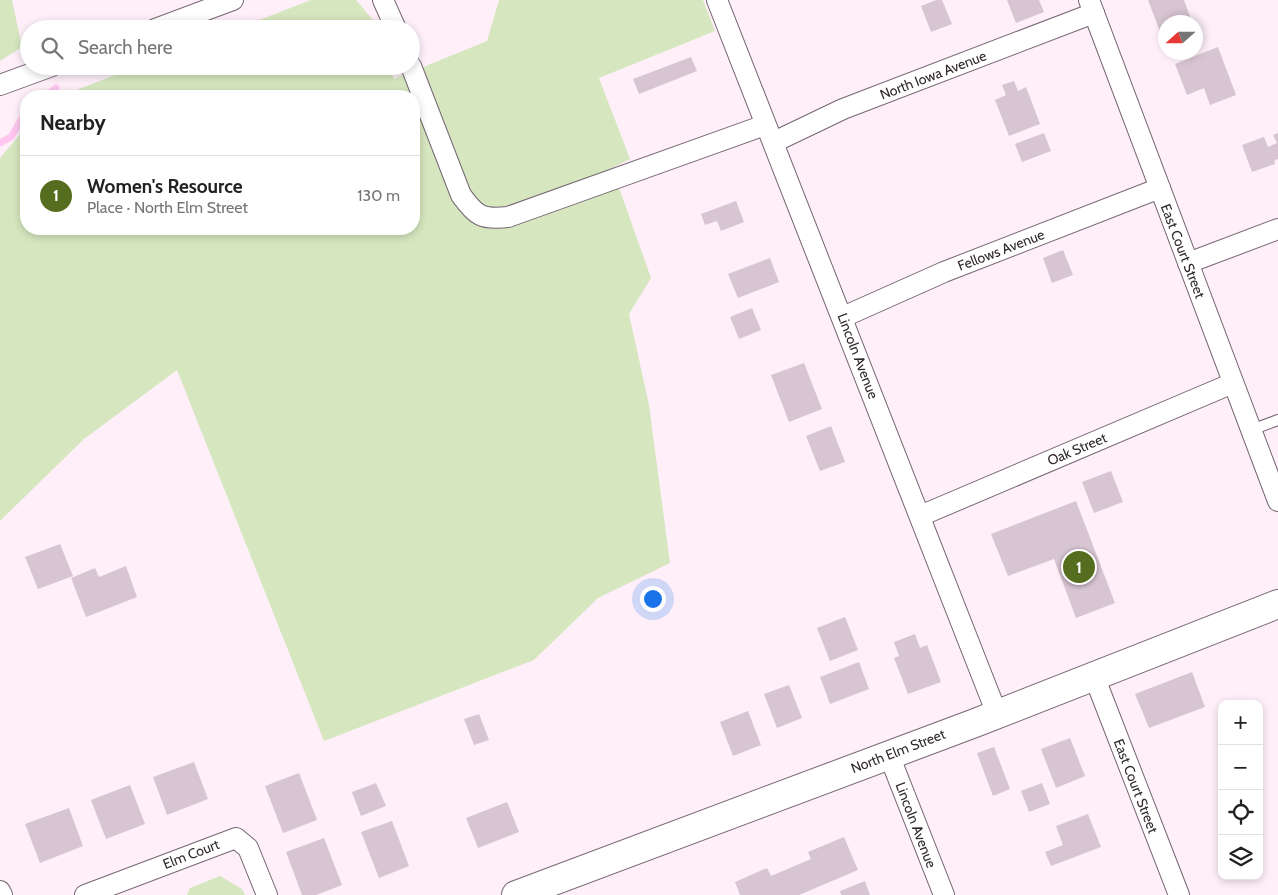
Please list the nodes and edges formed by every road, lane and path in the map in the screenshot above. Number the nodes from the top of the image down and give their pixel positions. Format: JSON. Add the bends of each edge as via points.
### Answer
{"nodes":[{"id":1,"x":233,"y":0,"type":"edge"},
{"id":2,"x":383,"y":0,"type":"edge"},
{"id":3,"x":717,"y":0,"type":"edge"},
{"id":4,"x":1092,"y":7,"type":"edge"},
{"id":5,"x":179,"y":20,"type":"edge"},
{"id":6,"x":392,"y":20,"type":"edge"},
{"id":7,"x":27,"y":75,"type":"edge"},
{"id":8,"x":414,"y":75,"type":"edge"},
{"id":9,"x":0,"y":85,"type":"edge"},
{"id":10,"x":769,"y":134,"type":"junction"},
{"id":11,"x":1160,"y":188,"type":"junction"},
{"id":12,"x":1278,"y":229,"type":"edge"},
{"id":13,"x":1188,"y":264,"type":"junction"},
{"id":14,"x":843,"y":317,"type":"junction"},
{"id":15,"x":1233,"y":383,"type":"junction"},
{"id":16,"x":1278,"y":420,"type":"edge"},
{"id":17,"x":1251,"y":430,"type":"junction"},
{"id":18,"x":1278,"y":501,"type":"edge"},
{"id":19,"x":920,"y":516,"type":"junction"},
{"id":20,"x":1278,"y":604,"type":"edge"},
{"id":21,"x":1094,"y":676,"type":"junction"},
{"id":22,"x":997,"y":714,"type":"junction"},
{"id":23,"x":889,"y":755,"type":"junction"},
{"id":24,"x":0,"y":891,"type":"edge"},
{"id":25,"x":2,"y":895,"type":"edge"},
{"id":26,"x":85,"y":895,"type":"edge"},
{"id":27,"x":267,"y":895,"type":"edge"},
{"id":28,"x":516,"y":895,"type":"edge"},
{"id":29,"x":944,"y":895,"type":"edge"},
{"id":30,"x":1178,"y":895,"type":"edge"}],
"edges":[{"from":1,"to":5,"type":"street"},
{"from":2,"to":6,"type":"street"},
{"from":3,"to":10,"type":"street","name":"Lincoln Avenue"},
{"from":4,"to":10,"type":"street","name":"North Iowa Avenue","via":[[843,109]]},
{"from":4,"to":11,"type":"street","name":"East Court Street"},
{"from":7,"to":9,"type":"street"},
{"from":8,"to":10,"type":"street","name":"North Iowa Avenue","via":[[461,195],[473,212],[490,219],[508,217]]},
{"from":10,"to":14,"type":"street","name":"Lincoln Avenue"},
{"from":11,"to":13,"type":"street","name":"East Court Street"},
{"from":11,"to":14,"type":"street","name":"Fellows Avenue","via":[[944,272]]},
{"from":12,"to":13,"type":"street"},
{"from":13,"to":15,"type":"street","name":"East Court Street"},
{"from":14,"to":19,"type":"street","name":"Lincoln Avenue"},
{"from":15,"to":17,"type":"street","name":"East Court Street"},
{"from":15,"to":19,"type":"street","name":"Oak Street"},
{"from":16,"to":17,"type":"lane"},
{"from":17,"to":18,"type":"street","name":"East Court Street"},
{"from":19,"to":22,"type":"street","name":"Lincoln Avenue"},
{"from":20,"to":21,"type":"main road","name":"North Elm Street"},
{"from":21,"to":22,"type":"main road","name":"North Elm Street"},
{"from":21,"to":30,"type":"street","name":"East Court Street"},
{"from":22,"to":23,"type":"main road","name":"North Elm Street"},
{"from":23,"to":28,"type":"main road","name":"North Elm Street"},
{"from":23,"to":29,"type":"street","name":"Lincoln Avenue"},
{"from":24,"to":25,"type":"street"},
{"from":26,"to":27,"type":"street","name":"Elm Court","via":[[236,838],[248,848]]}]}
